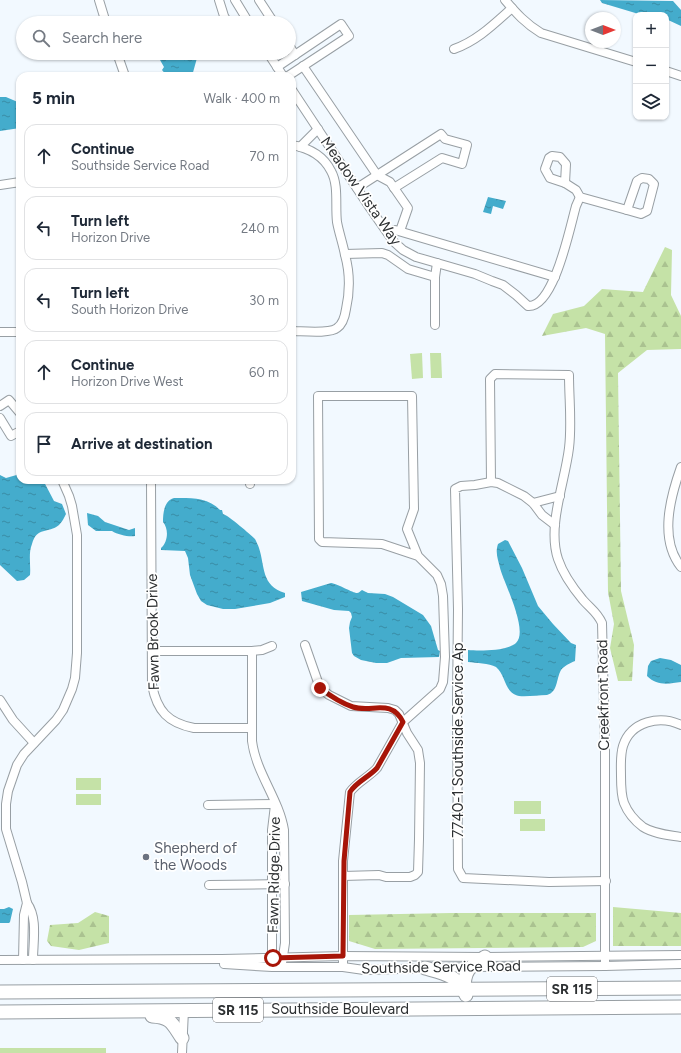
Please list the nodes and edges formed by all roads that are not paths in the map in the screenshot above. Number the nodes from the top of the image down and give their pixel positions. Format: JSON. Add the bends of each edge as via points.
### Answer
{"nodes":[{"id":1,"x":99,"y":0,"type":"edge"},
{"id":2,"x":219,"y":0,"type":"edge"},
{"id":3,"x":235,"y":0,"type":"edge"},
{"id":4,"x":259,"y":0,"type":"edge"},
{"id":5,"x":506,"y":0,"type":"edge"},
{"id":6,"x":512,"y":8,"type":"junction"},
{"id":7,"x":104,"y":16,"type":"edge"},
{"id":8,"x":224,"y":16,"type":"edge"},
{"id":9,"x":245,"y":16,"type":"edge"},
{"id":10,"x":269,"y":16,"type":"edge"},
{"id":11,"x":454,"y":49,"type":"dead end"},
{"id":12,"x":296,"y":54,"type":"edge"},
{"id":13,"x":119,"y":60,"type":"edge"},
{"id":14,"x":273,"y":60,"type":"edge"},
{"id":15,"x":288,"y":60,"type":"edge"},
{"id":16,"x":633,"y":61,"type":"edge"},
{"id":17,"x":303,"y":66,"type":"junction"},
{"id":18,"x":278,"y":67,"type":"junction"},
{"id":19,"x":124,"y":72,"type":"edge"},
{"id":20,"x":281,"y":72,"type":"edge"},
{"id":21,"x":294,"y":72,"type":"edge"},
{"id":22,"x":669,"y":72,"type":"edge"},
{"id":23,"x":681,"y":76,"type":"edge"},
{"id":24,"x":296,"y":96,"type":"edge"},
{"id":25,"x":318,"y":129,"type":"junction"},
{"id":26,"x":296,"y":146,"type":"edge"},
{"id":27,"x":342,"y":166,"type":"junction"},
{"id":28,"x":332,"y":171,"type":"junction"},
{"id":29,"x":377,"y":175,"type":"junction"},
{"id":30,"x":16,"y":183,"type":"edge"},
{"id":31,"x":565,"y":183,"type":"dead end"},
{"id":32,"x":0,"y":186,"type":"edge"},
{"id":33,"x":357,"y":188,"type":"junction"},
{"id":34,"x":394,"y":188,"type":"junction"},
{"id":35,"x":580,"y":196,"type":"junction"},
{"id":36,"x":627,"y":210,"type":"dead end"},
{"id":37,"x":386,"y":231,"type":"junction"},
{"id":38,"x":400,"y":231,"type":"junction"},
{"id":39,"x":345,"y":254,"type":"junction"},
{"id":40,"x":437,"y":263,"type":"junction"},
{"id":41,"x":435,"y":277,"type":"junction"},
{"id":42,"x":555,"y":277,"type":"junction"},
{"id":43,"x":435,"y":325,"type":"dead end"},
{"id":44,"x":296,"y":331,"type":"edge"},
{"id":45,"x":0,"y":332,"type":"edge"},
{"id":46,"x":16,"y":332,"type":"edge"},
{"id":47,"x":0,"y":406,"type":"edge"},
{"id":48,"x":16,"y":408,"type":"edge"},
{"id":49,"x":0,"y":418,"type":"edge"},
{"id":50,"x":16,"y":433,"type":"edge"},
{"id":51,"x":681,"y":468,"type":"edge"},
{"id":52,"x":491,"y":482,"type":"junction"},
{"id":53,"x":64,"y":484,"type":"edge"},
{"id":54,"x":151,"y":484,"type":"edge"},
{"id":55,"x":560,"y":496,"type":"junction"},
{"id":56,"x":533,"y":503,"type":"junction"},
{"id":57,"x":555,"y":525,"type":"junction"},
{"id":58,"x":418,"y":556,"type":"junction"},
{"id":59,"x":681,"y":567,"type":"edge"},
{"id":60,"x":304,"y":645,"type":"dead end"},
{"id":61,"x":272,"y":646,"type":"dead end"},
{"id":62,"x":152,"y":651,"type":"junction"},
{"id":63,"x":252,"y":651,"type":"junction"},
{"id":64,"x":0,"y":700,"type":"edge"},
{"id":65,"x":403,"y":722,"type":"junction"},
{"id":66,"x":681,"y":725,"type":"edge"},
{"id":67,"x":252,"y":728,"type":"junction"},
{"id":68,"x":34,"y":742,"type":"junction"},
{"id":69,"x":275,"y":804,"type":"junction"},
{"id":70,"x":208,"y":805,"type":"dead end"},
{"id":71,"x":681,"y":837,"type":"edge"},
{"id":72,"x":343,"y":876,"type":"junction"},
{"id":73,"x":606,"y":881,"type":"junction"},
{"id":74,"x":285,"y":884,"type":"junction"},
{"id":75,"x":209,"y":885,"type":"dead end"},
{"id":76,"x":272,"y":885,"type":"junction"},
{"id":77,"x":27,"y":903,"type":"junction"},
{"id":78,"x":605,"y":955,"type":"junction"},
{"id":79,"x":681,"y":955,"type":"edge"},
{"id":80,"x":343,"y":956,"type":"junction"},
{"id":81,"x":485,"y":957,"type":"junction"},
{"id":82,"x":273,"y":958,"type":"junction"},
{"id":83,"x":282,"y":958,"type":"junction"},
{"id":84,"x":0,"y":960,"type":"edge"},
{"id":85,"x":23,"y":960,"type":"junction"},
{"id":86,"x":33,"y":960,"type":"junction"},
{"id":87,"x":178,"y":960,"type":"junction"},
{"id":88,"x":681,"y":964,"type":"edge"},
{"id":89,"x":470,"y":966,"type":"junction"},
{"id":90,"x":605,"y":966,"type":"junction"},
{"id":91,"x":272,"y":967,"type":"junction"},
{"id":92,"x":343,"y":967,"type":"junction"},
{"id":93,"x":282,"y":968,"type":"junction"},
{"id":94,"x":424,"y":968,"type":"junction"},
{"id":95,"x":681,"y":988,"type":"edge"},
{"id":96,"x":464,"y":990,"type":"junction"},
{"id":97,"x":221,"y":991,"type":"junction"},
{"id":98,"x":0,"y":992,"type":"edge"},
{"id":99,"x":681,"y":1007,"type":"edge"},
{"id":100,"x":477,"y":1008,"type":"junction"},
{"id":101,"x":184,"y":1010,"type":"junction"},
{"id":102,"x":131,"y":1011,"type":"junction"},
{"id":103,"x":0,"y":1012,"type":"edge"},
{"id":104,"x":182,"y":1038,"type":"junction"},
{"id":105,"x":182,"y":1053,"type":"edge"}],
"edges":[{"from":1,"to":7,"type":"street"},
{"from":2,"to":8,"type":"street"},
{"from":3,"to":9,"type":"street"},
{"from":4,"to":10,"type":"street"},
{"from":5,"to":6,"type":"street"},
{"from":6,"to":11,"type":"street","via":[[478,38]]},
{"from":6,"to":16,"type":"street","via":[[541,33]]},
{"from":12,"to":17,"type":"street","via":[[341,24],[349,36]]},
{"from":13,"to":19,"type":"street"},
{"from":14,"to":18,"type":"street"},
{"from":15,"to":18,"type":"street"},
{"from":17,"to":21,"type":"street"},
{"from":17,"to":29,"type":"street"},
{"from":18,"to":20,"type":"street"},
{"from":22,"to":23,"type":"street"},
{"from":24,"to":25,"type":"street","name":"Meadow Vista Way"},
{"from":25,"to":26,"type":"street"},
{"from":25,"to":27,"type":"street","name":"Meadow Vista Way"},
{"from":26,"to":28,"type":"street","via":[[317,154]]},
{"from":27,"to":28,"type":"street"},
{"from":27,"to":33,"type":"street","name":"Meadow Vista Way"},
{"from":28,"to":39,"type":"street","via":[[337,223]]},
{"from":29,"to":33,"type":"street"},
{"from":29,"to":34,"type":"street","via":[[390,182]]},
{"from":29,"to":34,"type":"street","via":[[441,134],[445,139],[467,145],[462,164],[442,158]]},
{"from":30,"to":32,"type":"street"},
{"from":31,"to":35,"type":"street"},
{"from":33,"to":37,"type":"street","name":"Meadow Vista Way"},
{"from":34,"to":38,"type":"street","via":[[408,208]]},
{"from":35,"to":36,"type":"street"},
{"from":35,"to":42,"type":"street","name":"Meadow Vista Way"},
{"from":37,"to":38,"type":"street"},
{"from":37,"to":40,"type":"street","name":"Meadow Vista Way","via":[[403,250]]},
{"from":38,"to":42,"type":"street"},
{"from":39,"to":41,"type":"street","via":[[382,253],[408,269]]},
{"from":39,"to":44,"type":"street","via":[[349,290],[342,322],[338,328],[330,331]]},
{"from":40,"to":41,"type":"street"},
{"from":40,"to":42,"type":"street","name":"Meadow Vista Way","via":[[497,283],[528,306],[539,304]]},
{"from":41,"to":43,"type":"street"},
{"from":45,"to":46,"type":"street"},
{"from":47,"to":48,"type":"street","via":[[9,400]]},
{"from":49,"to":50,"type":"street","via":[[11,436]]},
{"from":51,"to":59,"type":"street","via":[[670,508],[669,533],[673,553]]},
{"from":52,"to":55,"type":"street","name":"Creekfront Road","via":[[490,379],[495,374],[569,375],[569,448]]},
{"from":52,"to":56,"type":"street","name":"7740-1 Southside Service Ap","via":[[518,492]]},
{"from":52,"to":73,"type":"street","name":"7740-1 Southside Service Ap","via":[[455,489],[458,609],[458,869],[463,878],[549,882]]},
{"from":53,"to":68,"type":"street","via":[[72,506],[77,535],[77,665],[72,689],[63,710]]},
{"from":54,"to":62,"type":"street","name":"Fawn Brook Drive"},
{"from":55,"to":56,"type":"street"},
{"from":55,"to":57,"type":"street","name":"Creekfront Road"},
{"from":56,"to":57,"type":"street","name":"7740-1 Southside Service Ap","via":[[542,515]]},
{"from":57,"to":73,"type":"street","name":"Creekfront Road","via":[[554,540],[561,567],[574,589],[596,612],[602,624]]},
{"from":58,"to":58,"type":"street","via":[[407,529],[414,509],[412,396],[318,396],[319,539],[322,542],[382,544]]},
{"from":58,"to":65,"type":"street","via":[[437,574],[441,584],[445,657],[443,682],[440,689]]},
{"from":60,"to":65,"type":"street","via":[[320,688],[351,706],[394,710]]},
{"from":61,"to":63,"type":"street"},
{"from":62,"to":63,"type":"street"},
{"from":62,"to":67,"type":"street","name":"Fawn Brook Drive","via":[[154,695],[162,712],[169,719],[194,728]]},
{"from":63,"to":67,"type":"street"},
{"from":64,"to":68,"type":"street","via":[[13,720]]},
{"from":65,"to":72,"type":"street","via":[[377,768],[350,792]]},
{"from":65,"to":72,"type":"street","via":[[406,732],[418,750],[420,763],[418,872],[410,877]]},
{"from":66,"to":71,"type":"street","via":[[658,720],[644,723],[634,730],[623,746],[621,786],[627,810],[644,828],[655,833]]},
{"from":67,"to":69,"type":"street","via":[[253,752]]},
{"from":68,"to":77,"type":"street","via":[[17,765],[6,804],[6,829]]},
{"from":69,"to":70,"type":"street"},
{"from":69,"to":74,"type":"street","name":"Fawn Ridge Drive","via":[[282,818],[284,830]]},
{"from":69,"to":76,"type":"street","name":"Fawn Ridge Drive","via":[[272,830]]},
{"from":72,"to":80,"type":"street"},
{"from":73,"to":78,"type":"street"},
{"from":74,"to":76,"type":"street"},
{"from":74,"to":83,"type":"street","name":"Fawn Ridge Drive","via":[[285,943]]},
{"from":75,"to":76,"type":"street"},
{"from":76,"to":82,"type":"street","name":"Fawn Ridge Drive"},
{"from":77,"to":85,"type":"street","via":[[24,914]]},
{"from":77,"to":86,"type":"street","via":[[32,910],[34,923]]},
{"from":78,"to":79,"type":"street","name":"Southside Service Road"},
{"from":78,"to":81,"type":"street","name":"Southside Service Road"},
{"from":78,"to":90,"type":"street"},
{"from":80,"to":81,"type":"street","name":"Southside Service Road"},
{"from":80,"to":83,"type":"street","name":"Southside Service Road"},
{"from":80,"to":92,"type":"street"},
{"from":81,"to":89,"type":"highway"},
{"from":82,"to":83,"type":"street","name":"Southside Service Road"},
{"from":82,"to":87,"type":"street","name":"Southside Service Road"},
{"from":82,"to":91,"type":"street","name":"Fawn Ridge Drive"},
{"from":83,"to":93,"type":"street","name":"Fawn Ridge Drive"},
{"from":84,"to":85,"type":"street","name":"Southside Service Road"},
{"from":85,"to":86,"type":"street","name":"Southside Service Road"},
{"from":86,"to":87,"type":"street","name":"Southside Service Road"},
{"from":87,"to":91,"type":"street","name":"Southside Service Road"},
{"from":88,"to":90,"type":"street","name":"Southside Service Road"},
{"from":89,"to":90,"type":"street","name":"Southside Service Road"},
{"from":89,"to":94,"type":"street","name":"Southside Service Road"},
{"from":89,"to":96,"type":"highway","via":[[464,977]]},
{"from":91,"to":93,"type":"street","name":"Southside Service Road"},
{"from":92,"to":93,"type":"street","name":"Southside Service Road"},
{"from":92,"to":94,"type":"street","name":"Southside Service Road","via":[[364,970]]},
{"from":94,"to":96,"type":"highway","via":[[448,974]]},
{"from":95,"to":96,"type":"highway","name":"Southside Boulevard","number":"SR 115"},
{"from":96,"to":97,"type":"highway","name":"Southside Boulevard","number":"SR 115"},
{"from":96,"to":100,"type":"highway","via":[[468,999]]},
{"from":97,"to":98,"type":"highway","name":"Southside Boulevard","number":"SR 115"},
{"from":97,"to":101,"type":"highway","via":[[196,996],[188,1002]]},
{"from":99,"to":100,"type":"highway","name":"Southside Boulevard","number":"SR 115"},
{"from":100,"to":101,"type":"highway","name":"Southside Boulevard","number":"SR 115"},
{"from":101,"to":102,"type":"highway","name":"Southside Boulevard","number":"SR 115"},
{"from":101,"to":104,"type":"street"},
{"from":102,"to":103,"type":"highway","name":"Southside Boulevard","number":"SR 115"},
{"from":102,"to":104,"type":"highway","via":[[144,1016],[165,1018],[173,1024]]},
{"from":104,"to":105,"type":"street"}]}
